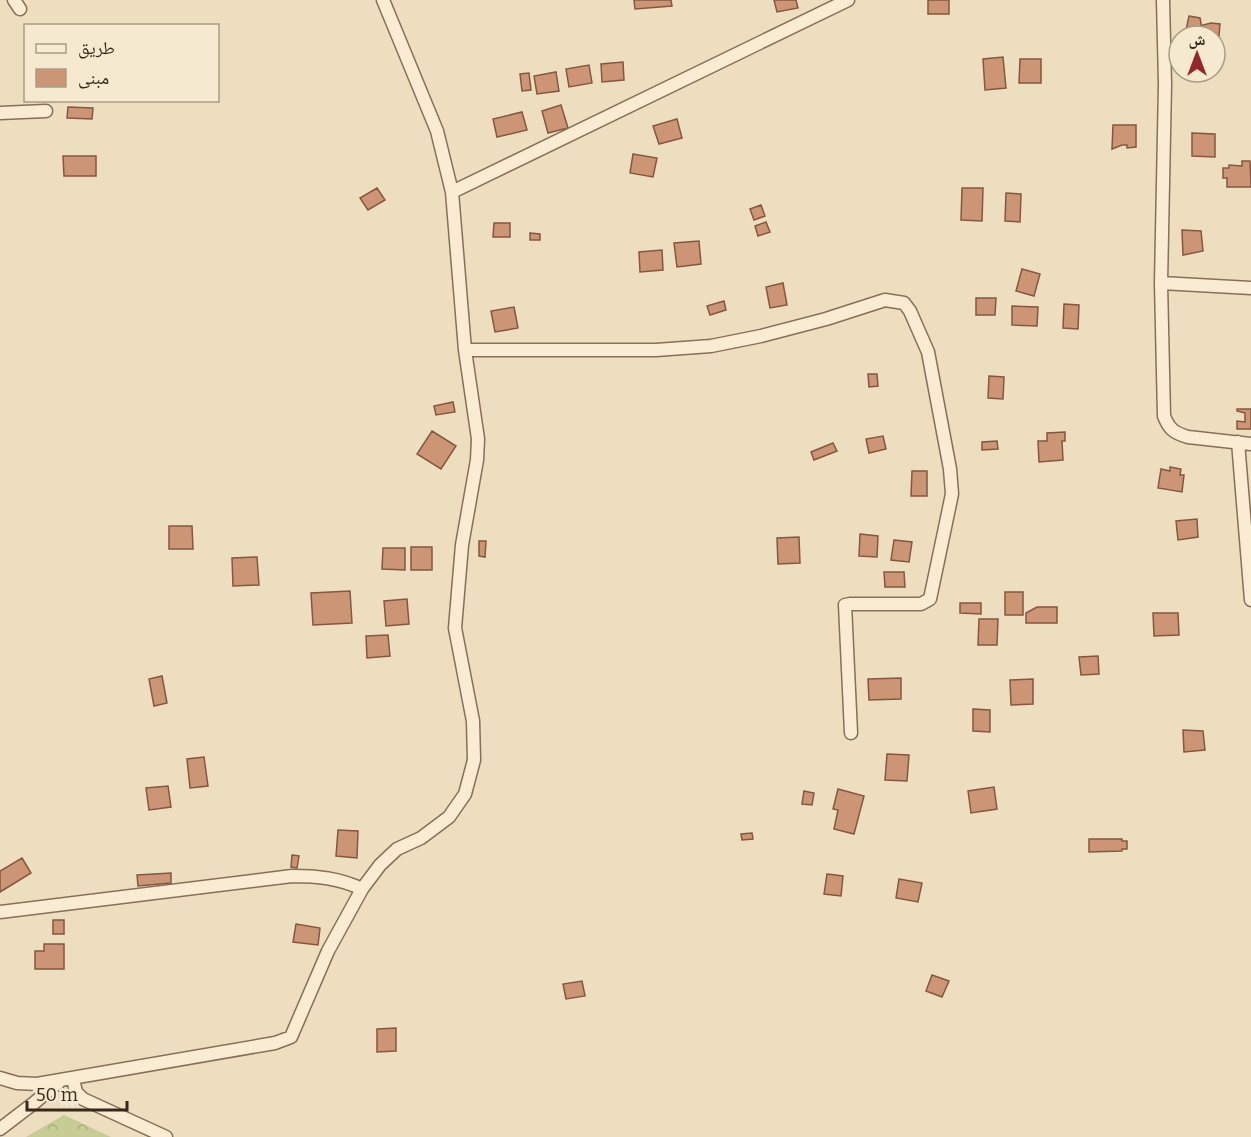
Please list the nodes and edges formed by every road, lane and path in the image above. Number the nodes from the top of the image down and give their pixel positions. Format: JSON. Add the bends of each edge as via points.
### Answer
{"nodes":[{"id":1,"x":382,"y":0,"type":"edge"},
{"id":2,"x":848,"y":0,"type":"edge"},
{"id":3,"x":1163,"y":0,"type":"edge"},
{"id":4,"x":46,"y":111,"type":"dead end"},
{"id":5,"x":0,"y":113,"type":"edge"},
{"id":6,"x":452,"y":192,"type":"junction"},
{"id":7,"x":1161,"y":283,"type":"junction"},
{"id":8,"x":1251,"y":288,"type":"edge"},
{"id":9,"x":465,"y":350,"type":"junction"},
{"id":10,"x":1245,"y":443,"type":"edge"},
{"id":11,"x":1251,"y":600,"type":"edge"},
{"id":12,"x":851,"y":733,"type":"dead end"},
{"id":13,"x":362,"y":889,"type":"junction"},
{"id":14,"x":0,"y":912,"type":"edge"},
{"id":15,"x":0,"y":1078,"type":"edge"},
{"id":16,"x":67,"y":1080,"type":"junction"},
{"id":17,"x":0,"y":1129,"type":"edge"},
{"id":18,"x":166,"y":1137,"type":"edge"}],
"edges":[{"from":1,"to":6,"type":"street","via":[[437,131]]},
{"from":2,"to":6,"type":"street"},
{"from":3,"to":7,"type":"street"},
{"from":4,"to":5,"type":"street"},
{"from":6,"to":9,"type":"street"},
{"from":7,"to":8,"type":"street"},
{"from":7,"to":10,"type":"street","via":[[1164,416],[1169,428],[1188,437]]},
{"from":9,"to":12,"type":"street","via":[[657,350],[711,346],[826,319],[885,300],[904,303],[927,352],[952,494],[930,598],[921,604],[845,605]]},
{"from":9,"to":13,"type":"street","via":[[478,439],[462,545],[455,628],[473,721],[474,760],[465,794],[449,817],[421,838],[397,849]]},
{"from":10,"to":11,"type":"street"},
{"from":13,"to":14,"type":"street","via":[[344,880],[292,876]]},
{"from":13,"to":16,"type":"street","via":[[328,951],[291,1037]]},
{"from":15,"to":16,"type":"street","via":[[37,1084]]},
{"from":16,"to":17,"type":"street"},
{"from":16,"to":18,"type":"street","via":[[83,1099]]}]}
